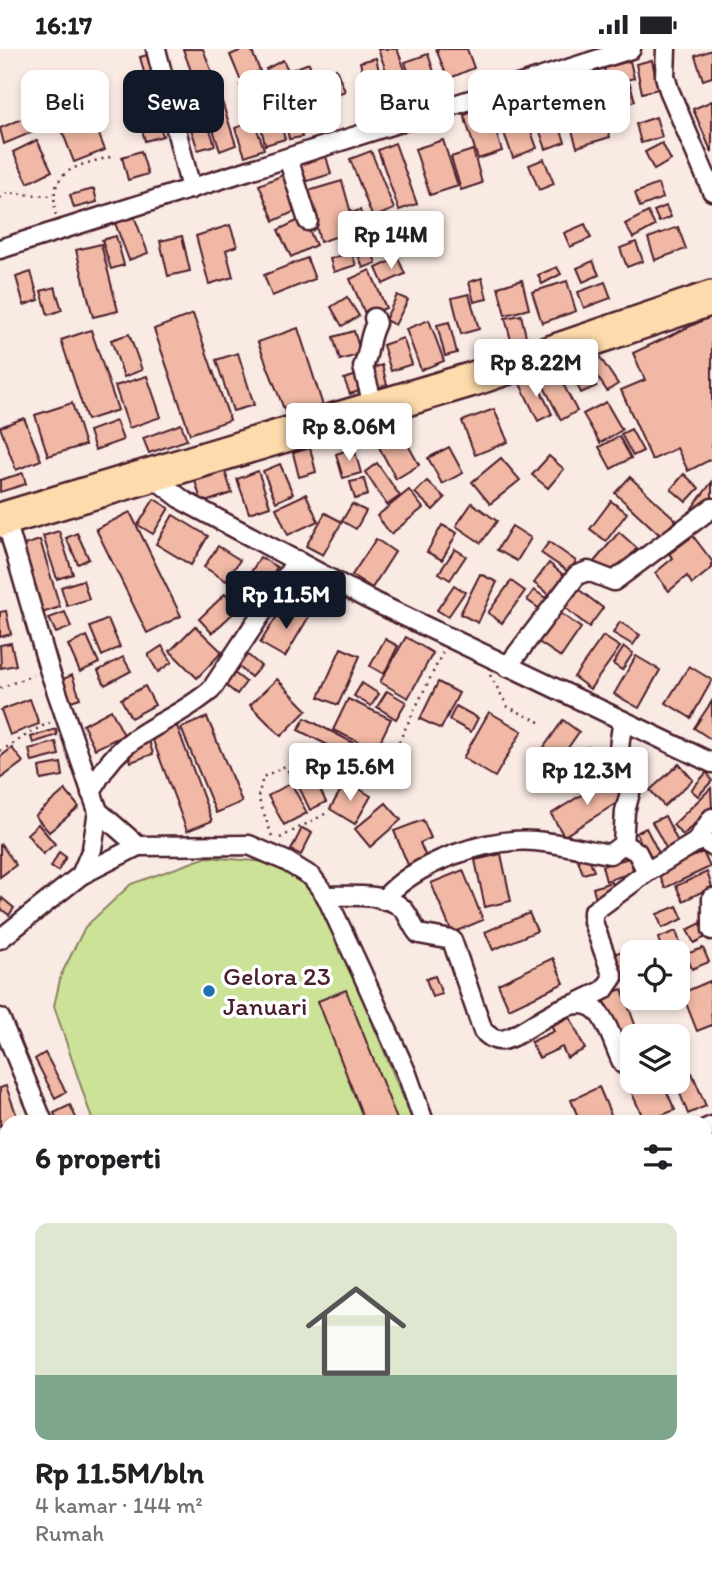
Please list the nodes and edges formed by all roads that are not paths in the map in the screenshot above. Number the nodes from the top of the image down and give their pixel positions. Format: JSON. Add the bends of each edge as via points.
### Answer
{"nodes":[{"id":1,"x":156,"y":49,"type":"edge"},
{"id":2,"x":631,"y":49,"type":"edge"},
{"id":3,"x":666,"y":49,"type":"edge"},
{"id":4,"x":288,"y":158,"type":"junction"},
{"id":5,"x":191,"y":189,"type":"junction"},
{"id":6,"x":712,"y":191,"type":"edge"},
{"id":7,"x":308,"y":221,"type":"dead end"},
{"id":8,"x":0,"y":249,"type":"edge"},
{"id":9,"x":712,"y":298,"type":"edge"},
{"id":10,"x":374,"y":318,"type":"dead end"},
{"id":11,"x":374,"y":408,"type":"junction"},
{"id":12,"x":149,"y":474,"type":"junction"},
{"id":13,"x":712,"y":508,"type":"edge"},
{"id":14,"x":2,"y":518,"type":"edge"},
{"id":15,"x":297,"y":560,"type":"junction"},
{"id":16,"x":506,"y":667,"type":"junction"},
{"id":17,"x":622,"y":722,"type":"junction"},
{"id":18,"x":712,"y":763,"type":"edge"},
{"id":19,"x":91,"y":793,"type":"junction"},
{"id":20,"x":98,"y":811,"type":"junction"},
{"id":21,"x":712,"y":818,"type":"edge"},
{"id":22,"x":623,"y":844,"type":"junction"},
{"id":23,"x":704,"y":844,"type":"edge"},
{"id":24,"x":138,"y":846,"type":"junction"},
{"id":25,"x":647,"y":872,"type":"junction"},
{"id":26,"x":81,"y":875,"type":"junction"},
{"id":27,"x":326,"y":896,"type":"junction"},
{"id":28,"x":712,"y":898,"type":"edge"},
{"id":29,"x":383,"y":900,"type":"junction"},
{"id":30,"x":712,"y":930,"type":"edge"},
{"id":31,"x":0,"y":939,"type":"edge"},
{"id":32,"x":571,"y":1006,"type":"junction"},
{"id":33,"x":2,"y":1029,"type":"edge"},
{"id":34,"x":620,"y":1060,"type":"edge"},
{"id":35,"x":40,"y":1115,"type":"edge"},
{"id":36,"x":422,"y":1115,"type":"edge"}],
"edges":[{"from":1,"to":5,"type":"street"},
{"from":2,"to":4,"type":"street"},
{"from":3,"to":6,"type":"street","via":[[670,90]]},
{"from":4,"to":5,"type":"street"},
{"from":4,"to":7,"type":"street"},
{"from":5,"to":8,"type":"street"},
{"from":9,"to":11,"type":"highway"},
{"from":10,"to":11,"type":"street","via":[[368,337],[370,355],[363,367]]},
{"from":11,"to":12,"type":"highway"},
{"from":12,"to":14,"type":"highway"},
{"from":12,"to":15,"type":"street","via":[[184,501]]},
{"from":13,"to":16,"type":"street","via":[[614,581],[588,571],[577,575]]},
{"from":14,"to":19,"type":"street"},
{"from":15,"to":16,"type":"street"},
{"from":15,"to":19,"type":"street","via":[[211,690],[194,705],[125,744],[106,765]]},
{"from":16,"to":17,"type":"street"},
{"from":17,"to":18,"type":"street"},
{"from":17,"to":22,"type":"street","via":[[619,771],[630,793]]},
{"from":19,"to":20,"type":"street"},
{"from":20,"to":24,"type":"street"},
{"from":20,"to":26,"type":"street","via":[[92,849]]},
{"from":21,"to":23,"type":"street"},
{"from":22,"to":25,"type":"street","via":[[637,852]]},
{"from":22,"to":29,"type":"street","via":[[610,854],[534,841],[495,843],[399,881]]},
{"from":23,"to":25,"type":"street"},
{"from":24,"to":26,"type":"street"},
{"from":24,"to":27,"type":"street","via":[[249,845],[312,877]]},
{"from":25,"to":32,"type":"street","via":[[593,912],[613,977],[604,990]]},
{"from":26,"to":31,"type":"street"},
{"from":27,"to":29,"type":"street"},
{"from":27,"to":36,"type":"street"},
{"from":28,"to":30,"type":"street"},
{"from":29,"to":32,"type":"street","via":[[396,903],[407,913],[419,934],[452,940],[483,1031],[493,1039],[504,1040]]},
{"from":32,"to":34,"type":"street","via":[[589,1006],[598,1012]]},
{"from":33,"to":35,"type":"street"}]}
